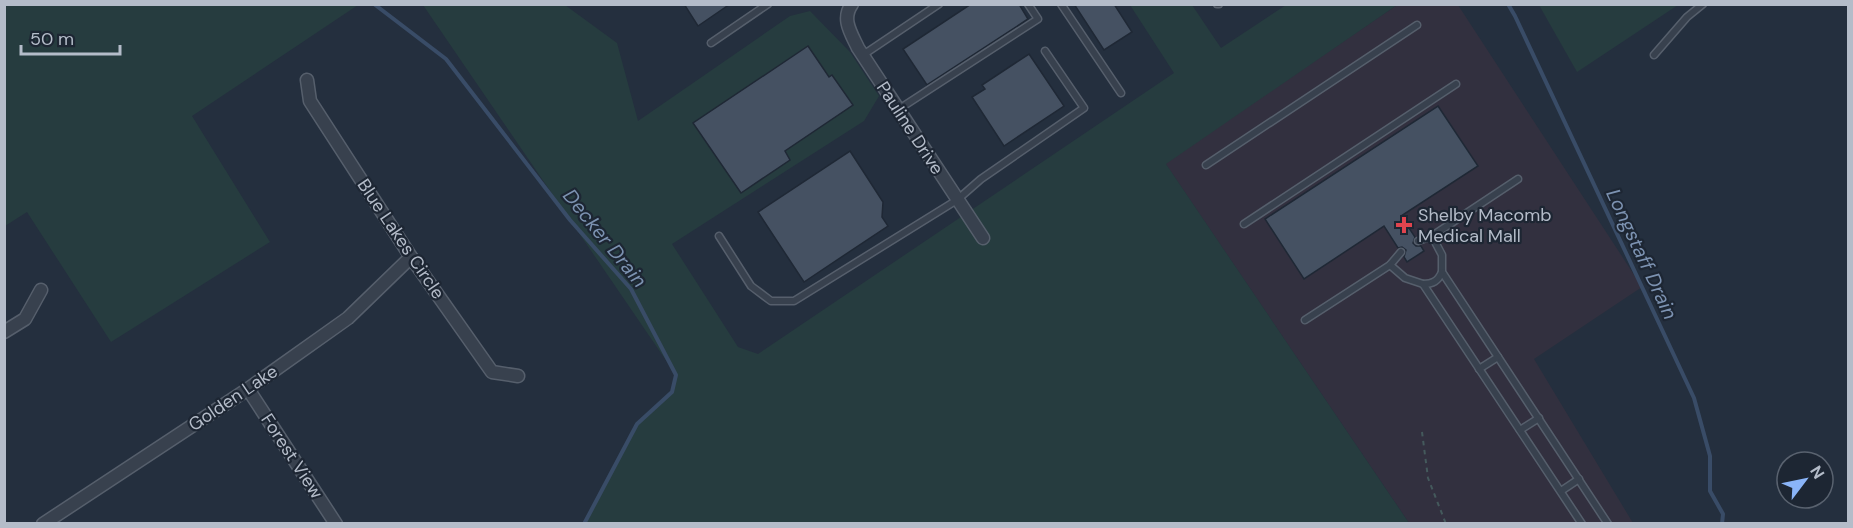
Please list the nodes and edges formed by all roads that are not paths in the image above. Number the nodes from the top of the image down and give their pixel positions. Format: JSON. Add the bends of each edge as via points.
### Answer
{"nodes":[{"id":1,"x":768,"y":4,"type":"edge"},
{"id":2,"x":939,"y":4,"type":"edge"},
{"id":3,"x":1028,"y":4,"type":"edge"},
{"id":4,"x":1061,"y":4,"type":"edge"},
{"id":5,"x":1703,"y":4,"type":"edge"},
{"id":6,"x":849,"y":10,"type":"edge"},
{"id":7,"x":1417,"y":25,"type":"dead end"},
{"id":8,"x":711,"y":43,"type":"dead end"},
{"id":9,"x":1045,"y":51,"type":"dead end"},
{"id":10,"x":863,"y":55,"type":"junction"},
{"id":11,"x":1654,"y":55,"type":"dead end"},
{"id":12,"x":307,"y":80,"type":"dead end"},
{"id":13,"x":1456,"y":84,"type":"dead end"},
{"id":14,"x":1121,"y":93,"type":"dead end"},
{"id":15,"x":898,"y":109,"type":"junction"},
{"id":16,"x":1206,"y":165,"type":"dead end"},
{"id":17,"x":1518,"y":179,"type":"dead end"},
{"id":18,"x":957,"y":200,"type":"junction"},
{"id":19,"x":1244,"y":224,"type":"dead end"},
{"id":20,"x":719,"y":236,"type":"dead end"},
{"id":21,"x":1432,"y":236,"type":"junction"},
{"id":22,"x":982,"y":238,"type":"dead end"},
{"id":23,"x":1418,"y":241,"type":"dead end"},
{"id":24,"x":1401,"y":252,"type":"dead end"},
{"id":25,"x":411,"y":257,"type":"junction"},
{"id":26,"x":1390,"y":265,"type":"junction"},
{"id":27,"x":1442,"y":272,"type":"junction"},
{"id":28,"x":1423,"y":284,"type":"junction"},
{"id":29,"x":41,"y":290,"type":"dead end"},
{"id":30,"x":1305,"y":320,"type":"dead end"},
{"id":31,"x":4,"y":332,"type":"edge"},
{"id":32,"x":1498,"y":357,"type":"junction"},
{"id":33,"x":1479,"y":369,"type":"junction"},
{"id":34,"x":518,"y":376,"type":"dead end"},
{"id":35,"x":248,"y":389,"type":"junction"},
{"id":36,"x":1539,"y":418,"type":"junction"},
{"id":37,"x":1520,"y":430,"type":"junction"},
{"id":38,"x":1579,"y":479,"type":"junction"},
{"id":39,"x":1561,"y":491,"type":"junction"},
{"id":40,"x":43,"y":524,"type":"edge"},
{"id":41,"x":336,"y":524,"type":"edge"},
{"id":42,"x":1581,"y":524,"type":"edge"},
{"id":43,"x":1608,"y":524,"type":"edge"}],
"edges":[{"from":1,"to":8,"type":"lane"},
{"from":2,"to":10,"type":"lane"},
{"from":3,"to":15,"type":"lane","via":[[1038,19]]},
{"from":4,"to":14,"type":"lane"},
{"from":5,"to":11,"type":"lane"},
{"from":6,"to":10,"type":"street","name":"Pauline Drive","via":[[849,30]]},
{"from":7,"to":16,"type":"lane"},
{"from":9,"to":18,"type":"lane","via":[[1084,108]]},
{"from":10,"to":15,"type":"street","name":"Pauline Drive"},
{"from":12,"to":25,"type":"street","name":"Blue Lakes Circle","via":[[310,100]]},
{"from":13,"to":19,"type":"lane"},
{"from":15,"to":18,"type":"street","name":"Pauline Drive"},
{"from":17,"to":21,"type":"lane"},
{"from":18,"to":20,"type":"lane","via":[[794,301],[771,301],[751,286]]},
{"from":18,"to":22,"type":"street","name":"Pauline Drive"},
{"from":21,"to":23,"type":"lane"},
{"from":21,"to":27,"type":"lane","via":[[1442,255]]},
{"from":24,"to":26,"type":"lane"},
{"from":25,"to":34,"type":"street","name":"Blue Lakes Circle","via":[[492,372]]},
{"from":25,"to":35,"type":"street","name":"Golden Lake","via":[[348,318]]},
{"from":26,"to":28,"type":"lane","via":[[1405,278]]},
{"from":26,"to":30,"type":"lane"},
{"from":27,"to":28,"type":"lane","via":[[1439,279]]},
{"from":27,"to":32,"type":"lane"},
{"from":28,"to":33,"type":"lane"},
{"from":29,"to":31,"type":"street","via":[[25,318]]},
{"from":32,"to":33,"type":"lane"},
{"from":32,"to":36,"type":"lane"},
{"from":33,"to":37,"type":"lane"},
{"from":35,"to":40,"type":"street","name":"Golden Lake"},
{"from":35,"to":41,"type":"street","name":"Forest View"},
{"from":36,"to":37,"type":"lane"},
{"from":36,"to":38,"type":"lane"},
{"from":37,"to":39,"type":"lane"},
{"from":38,"to":39,"type":"lane"},
{"from":38,"to":43,"type":"lane"},
{"from":39,"to":42,"type":"lane"}]}
